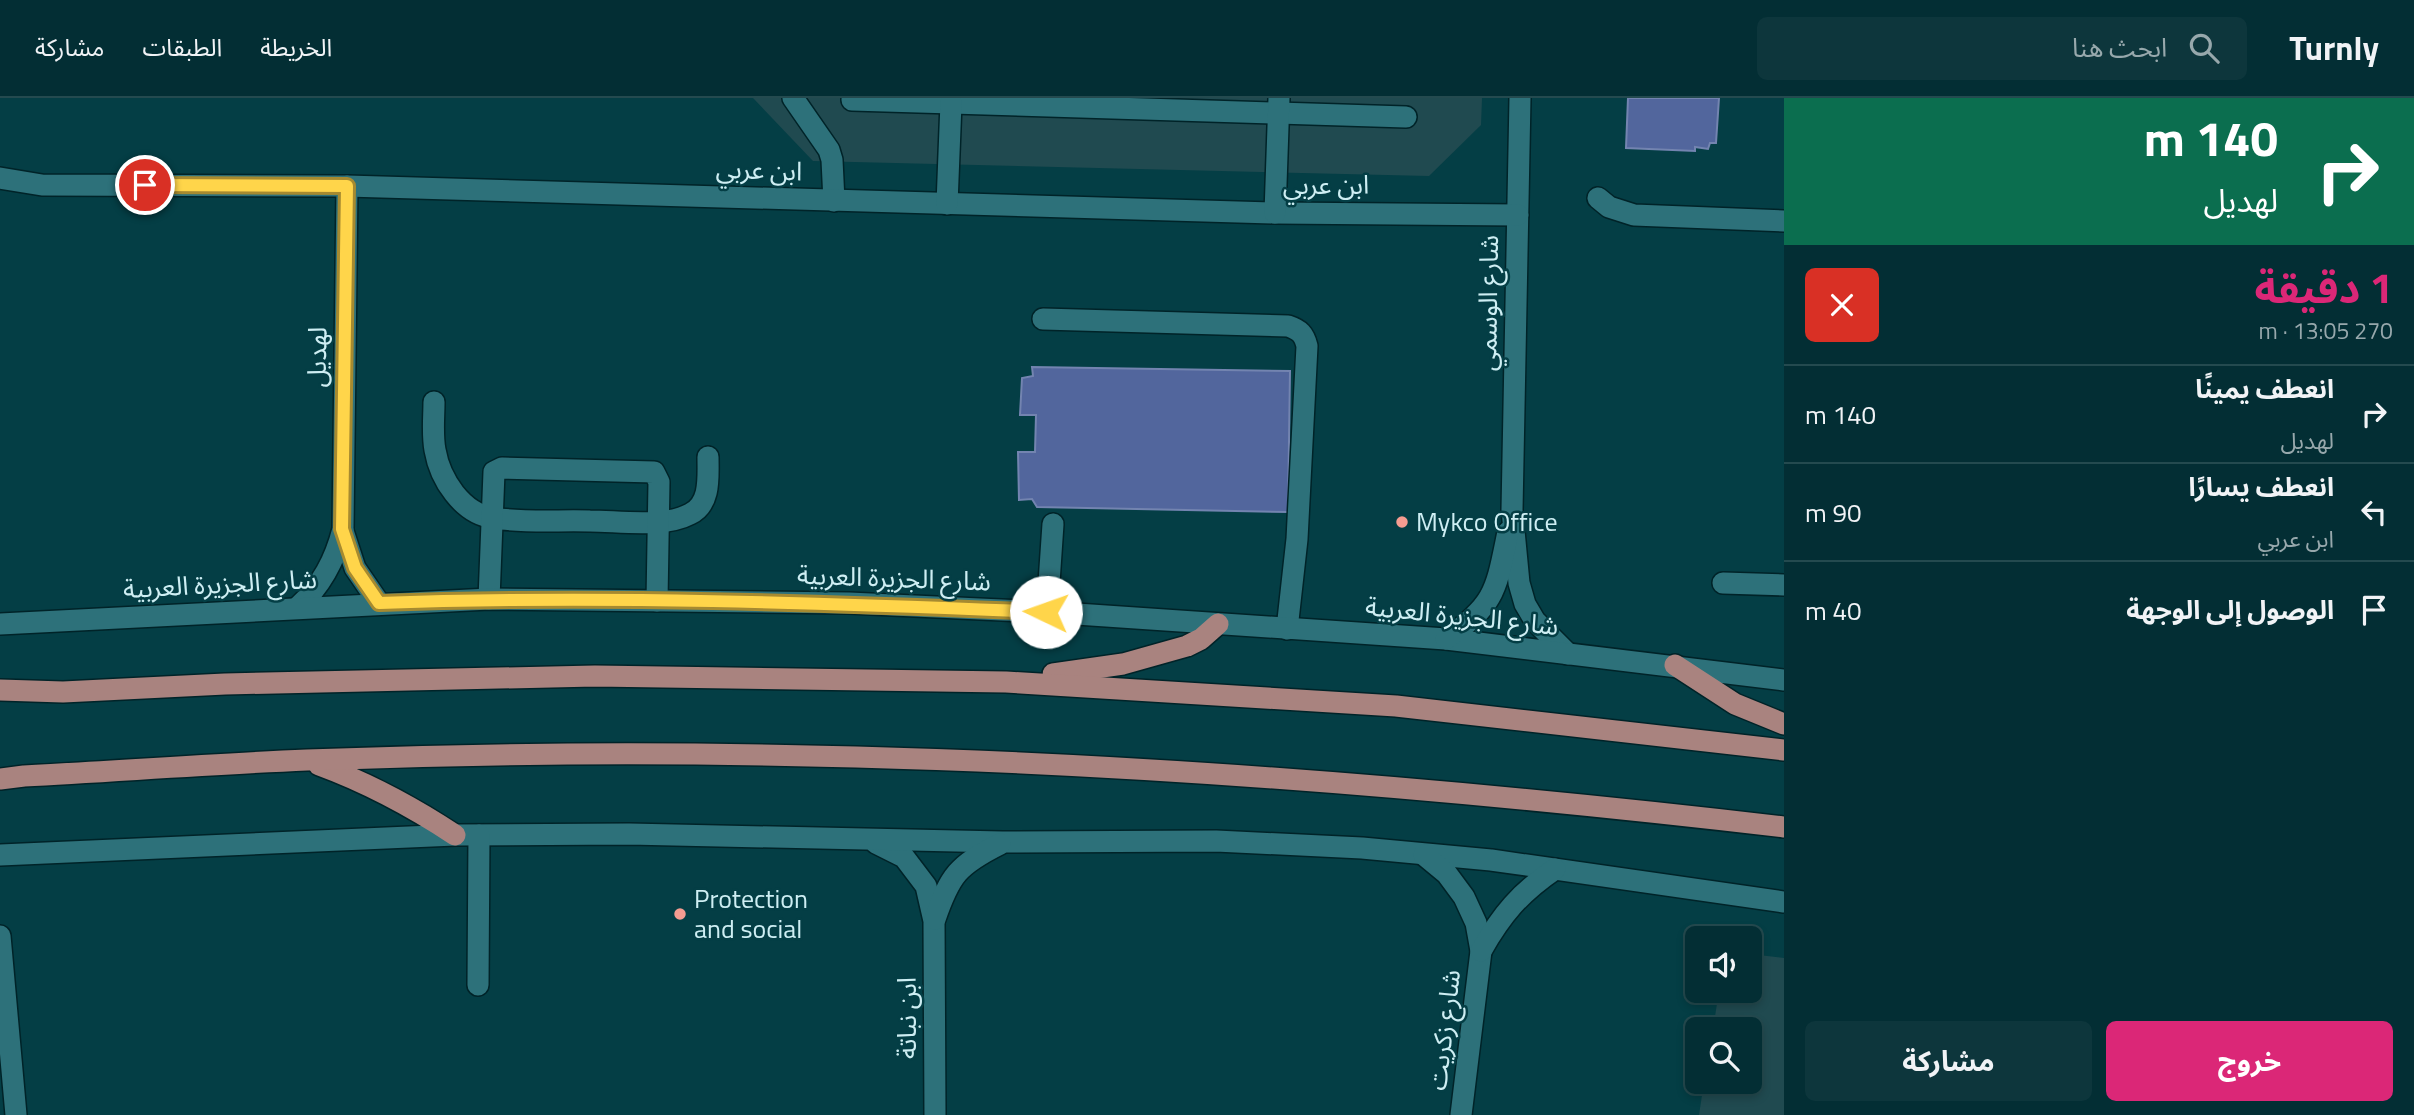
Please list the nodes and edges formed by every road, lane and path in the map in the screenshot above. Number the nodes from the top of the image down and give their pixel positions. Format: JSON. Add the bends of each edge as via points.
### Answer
{"nodes":[{"id":1,"x":793,"y":98,"type":"edge"},
{"id":2,"x":1520,"y":98,"type":"edge"},
{"id":3,"x":852,"y":100,"type":"dead end"},
{"id":4,"x":951,"y":103,"type":"junction"},
{"id":5,"x":1279,"y":105,"type":"edge"},
{"id":6,"x":1406,"y":117,"type":"dead end"},
{"id":7,"x":0,"y":178,"type":"edge"},
{"id":8,"x":347,"y":186,"type":"junction"},
{"id":9,"x":1598,"y":198,"type":"dead end"},
{"id":10,"x":834,"y":201,"type":"junction"},
{"id":11,"x":947,"y":204,"type":"junction"},
{"id":12,"x":1275,"y":213,"type":"junction"},
{"id":13,"x":1518,"y":215,"type":"junction"},
{"id":14,"x":1784,"y":221,"type":"edge"},
{"id":15,"x":1043,"y":319,"type":"dead end"},
{"id":16,"x":435,"y":402,"type":"dead end"},
{"id":17,"x":708,"y":457,"type":"dead end"},
{"id":18,"x":1512,"y":510,"type":"junction"},
{"id":19,"x":492,"y":518,"type":"junction"},
{"id":20,"x":658,"y":522,"type":"junction"},
{"id":21,"x":1053,"y":524,"type":"dead end"},
{"id":22,"x":342,"y":529,"type":"junction"},
{"id":23,"x":1723,"y":583,"type":"dead end"},
{"id":24,"x":1784,"y":586,"type":"edge"},
{"id":25,"x":489,"y":599,"type":"junction"},
{"id":26,"x":657,"y":601,"type":"junction"},
{"id":27,"x":379,"y":603,"type":"junction"},
{"id":28,"x":298,"y":607,"type":"junction"},
{"id":29,"x":1046,"y":612,"type":"junction"},
{"id":30,"x":0,"y":624,"type":"edge"},
{"id":31,"x":1218,"y":624,"type":"junction"},
{"id":32,"x":1287,"y":629,"type":"junction"},
{"id":33,"x":1446,"y":639,"type":"junction"},
{"id":34,"x":1568,"y":654,"type":"junction"},
{"id":35,"x":1675,"y":665,"type":"junction"},
{"id":36,"x":1784,"y":680,"type":"edge"},
{"id":37,"x":1006,"y":682,"type":"junction"},
{"id":38,"x":0,"y":690,"type":"edge"},
{"id":39,"x":64,"y":692,"type":"junction"},
{"id":40,"x":0,"y":702,"type":"edge"},
{"id":41,"x":1784,"y":724,"type":"edge"},
{"id":42,"x":1784,"y":750,"type":"edge"},
{"id":43,"x":307,"y":760,"type":"junction"},
{"id":44,"x":0,"y":777,"type":"edge"},
{"id":45,"x":1784,"y":827,"type":"edge"},
{"id":46,"x":455,"y":835,"type":"junction"},
{"id":47,"x":480,"y":835,"type":"junction"},
{"id":48,"x":871,"y":841,"type":"junction"},
{"id":49,"x":1002,"y":842,"type":"junction"},
{"id":50,"x":0,"y":855,"type":"edge"},
{"id":51,"x":1424,"y":855,"type":"junction"},
{"id":52,"x":1555,"y":869,"type":"junction"},
{"id":53,"x":1784,"y":902,"type":"edge"},
{"id":54,"x":934,"y":921,"type":"junction"},
{"id":55,"x":0,"y":936,"type":"edge"},
{"id":56,"x":1482,"y":951,"type":"junction"},
{"id":57,"x":478,"y":985,"type":"dead end"},
{"id":58,"x":16,"y":1115,"type":"edge"},
{"id":59,"x":935,"y":1115,"type":"edge"},
{"id":60,"x":1461,"y":1115,"type":"edge"}],
"edges":[{"from":1,"to":10,"type":"street","via":[[829,150]]},
{"from":2,"to":13,"type":"street","name":"شارع الوسمي"},
{"from":3,"to":4,"type":"street"},
{"from":4,"to":5,"type":"street"},
{"from":4,"to":11,"type":"street"},
{"from":5,"to":6,"type":"street"},
{"from":5,"to":12,"type":"street"},
{"from":7,"to":8,"type":"street","name":"ابن عربي","via":[[42,185]]},
{"from":8,"to":10,"type":"street","name":"ابن عربي"},
{"from":8,"to":22,"type":"street","name":"لهديل"},
{"from":9,"to":14,"type":"street","via":[[1634,215]]},
{"from":10,"to":11,"type":"street","name":"ابن عربي"},
{"from":11,"to":12,"type":"street","name":"ابن عربي"},
{"from":12,"to":13,"type":"street","name":"ابن عربي"},
{"from":13,"to":18,"type":"street","name":"شارع الوسمي"},
{"from":15,"to":32,"type":"street","via":[[1288,326],[1305,336],[1297,539]]},
{"from":16,"to":19,"type":"street","via":[[435,449],[440,467],[463,504]]},
{"from":17,"to":20,"type":"street","via":[[703,503],[690,514]]},
{"from":18,"to":33,"type":"street","name":"شارع الوسمي","via":[[1492,596],[1481,612]]},
{"from":18,"to":34,"type":"street","name":"شارع الوسمي","via":[[1525,604],[1535,621]]},
{"from":19,"to":20,"type":"street"},
{"from":19,"to":20,"type":"street","via":[[494,472],[502,468],[641,470],[654,472],[659,482]]},
{"from":19,"to":25,"type":"street"},
{"from":20,"to":26,"type":"street"},
{"from":21,"to":29,"type":"street"},
{"from":22,"to":27,"type":"street","name":"لهديل","via":[[355,568]]},
{"from":22,"to":28,"type":"street","name":"لهديل","via":[[323,580]]},
{"from":23,"to":24,"type":"street"},
{"from":25,"to":26,"type":"street","name":"شارع الجزيرة العربية"},
{"from":25,"to":27,"type":"street","name":"شارع الجزيرة العربية"},
{"from":26,"to":29,"type":"street","name":"شارع الجزيرة العربية"},
{"from":27,"to":28,"type":"street","name":"شارع الجزيرة العربية"},
{"from":28,"to":30,"type":"street","name":"شارع الجزيرة العربية"},
{"from":29,"to":31,"type":"street","name":"شارع الجزيرة العربية"},
{"from":31,"to":32,"type":"street","name":"شارع الجزيرة العربية"},
{"from":31,"to":37,"type":"main road","via":[[1187,646],[1123,664]]},
{"from":32,"to":33,"type":"street","name":"شارع الجزيرة العربية"},
{"from":33,"to":34,"type":"street","name":"شارع الجزيرة العربية"},
{"from":34,"to":35,"type":"street","name":"شارع الجزيرة العربية"},
{"from":35,"to":36,"type":"street","name":"شارع الجزيرة العربية"},
{"from":35,"to":41,"type":"main road","via":[[1735,704]]},
{"from":37,"to":39,"type":"main road","via":[[595,676]]},
{"from":37,"to":42,"type":"main road","via":[[1396,706]]},
{"from":38,"to":39,"type":"main road"},
{"from":39,"to":40,"type":"main road"},
{"from":43,"to":44,"type":"main road"},
{"from":43,"to":45,"type":"main road","via":[[673,754],[1035,763],[1304,778]]},
{"from":43,"to":46,"type":"main road","via":[[359,780]]},
{"from":46,"to":47,"type":"street"},
{"from":46,"to":50,"type":"street"},
{"from":47,"to":48,"type":"street"},
{"from":47,"to":57,"type":"street"},
{"from":48,"to":49,"type":"street"},
{"from":48,"to":54,"type":"street","name":"ابن نباتة","via":[[904,857],[926,886]]},
{"from":49,"to":51,"type":"street","via":[[1216,841]]},
{"from":49,"to":54,"type":"street","name":"ابن نباتة","via":[[970,859],[946,887]]},
{"from":51,"to":52,"type":"street"},
{"from":51,"to":56,"type":"street","name":"شارع زكريت","via":[[1447,874],[1464,897]]},
{"from":52,"to":53,"type":"street"},
{"from":52,"to":56,"type":"street","name":"شارع زكريت","via":[[1512,904]]},
{"from":54,"to":59,"type":"street","name":"ابن نباتة"},
{"from":55,"to":58,"type":"street"},
{"from":56,"to":60,"type":"street","name":"شارع زكريت"}]}
